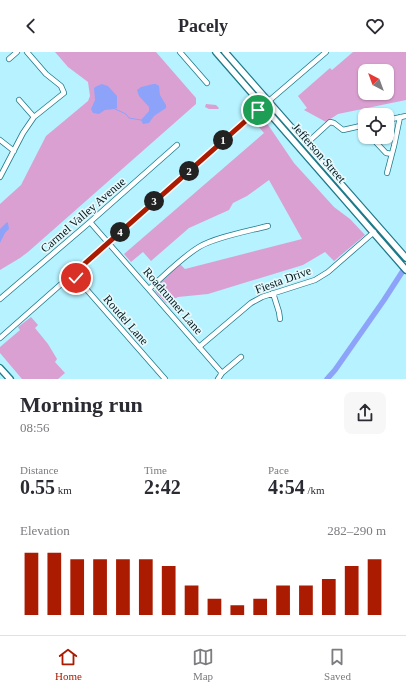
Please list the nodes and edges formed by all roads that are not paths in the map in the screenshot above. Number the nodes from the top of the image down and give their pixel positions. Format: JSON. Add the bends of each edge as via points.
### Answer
{"nodes":[{"id":1,"x":18,"y":52,"type":"edge"},
{"id":2,"x":27,"y":52,"type":"edge"},
{"id":3,"x":180,"y":52,"type":"edge"},
{"id":4,"x":216,"y":52,"type":"edge"},
{"id":5,"x":225,"y":52,"type":"edge"},
{"id":6,"x":326,"y":52,"type":"edge"},
{"id":7,"x":9,"y":60,"type":"dead end"},
{"id":8,"x":207,"y":83,"type":"dead end"},
{"id":9,"x":19,"y":100,"type":"dead end"},
{"id":10,"x":268,"y":101,"type":"junction"},
{"id":11,"x":263,"y":106,"type":"junction"},
{"id":12,"x":406,"y":116,"type":"edge"},
{"id":13,"x":34,"y":117,"type":"junction"},
{"id":14,"x":400,"y":117,"type":"junction"},
{"id":15,"x":394,"y":118,"type":"edge"},
{"id":16,"x":279,"y":124,"type":"junction"},
{"id":17,"x":358,"y":128,"type":"edge"},
{"id":18,"x":0,"y":140,"type":"edge"},
{"id":19,"x":177,"y":144,"type":"dead end"},
{"id":20,"x":306,"y":144,"type":"junction"},
{"id":21,"x":378,"y":144,"type":"edge"},
{"id":22,"x":14,"y":151,"type":"junction"},
{"id":23,"x":392,"y":154,"type":"junction"},
{"id":24,"x":387,"y":173,"type":"dead end"},
{"id":25,"x":0,"y":176,"type":"edge"},
{"id":26,"x":90,"y":222,"type":"junction"},
{"id":27,"x":268,"y":226,"type":"dead end"},
{"id":28,"x":374,"y":232,"type":"junction"},
{"id":29,"x":108,"y":242,"type":"junction"},
{"id":30,"x":406,"y":258,"type":"edge"},
{"id":31,"x":406,"y":270,"type":"edge"},
{"id":32,"x":73,"y":274,"type":"junction"},
{"id":33,"x":149,"y":289,"type":"junction"},
{"id":34,"x":273,"y":293,"type":"junction"},
{"id":35,"x":0,"y":299,"type":"edge"},
{"id":36,"x":280,"y":319,"type":"dead end"},
{"id":37,"x":0,"y":338,"type":"edge"},
{"id":38,"x":199,"y":347,"type":"junction"},
{"id":39,"x":241,"y":357,"type":"dead end"},
{"id":40,"x":0,"y":368,"type":"edge"},
{"id":41,"x":222,"y":373,"type":"junction"},
{"id":42,"x":10,"y":379,"type":"edge"},
{"id":43,"x":165,"y":379,"type":"edge"},
{"id":44,"x":218,"y":379,"type":"edge"}],
"edges":[{"from":1,"to":7,"type":"street"},
{"from":2,"to":13,"type":"street","via":[[46,74],[61,86],[64,93]]},
{"from":3,"to":8,"type":"street"},
{"from":4,"to":11,"type":"main road","name":"Jefferson Street"},
{"from":5,"to":10,"type":"main road","name":"Jefferson Street"},
{"from":6,"to":10,"type":"street"},
{"from":9,"to":13,"type":"street"},
{"from":10,"to":11,"type":"street"},
{"from":10,"to":20,"type":"main road","name":"Jefferson Street"},
{"from":11,"to":16,"type":"main road","name":"Jefferson Street"},
{"from":11,"to":29,"type":"street"},
{"from":12,"to":14,"type":"street"},
{"from":13,"to":22,"type":"street","via":[[22,133]]},
{"from":14,"to":15,"type":"street"},
{"from":14,"to":23,"type":"street"},
{"from":16,"to":20,"type":"main road","via":[[291,132],[302,145]]},
{"from":16,"to":28,"type":"main road","name":"Jefferson Street"},
{"from":17,"to":20,"type":"street","via":[[343,130],[330,122]]},
{"from":18,"to":22,"type":"street"},
{"from":19,"to":26,"type":"street","name":"Carmel Valley Avenue"},
{"from":20,"to":30,"type":"main road","name":"Jefferson Street"},
{"from":21,"to":23,"type":"street","via":[[386,153]]},
{"from":22,"to":25,"type":"street"},
{"from":23,"to":24,"type":"street"},
{"from":26,"to":29,"type":"street","name":"Roadrunner Lane"},
{"from":26,"to":35,"type":"street","name":"Carmel Valley Avenue"},
{"from":27,"to":33,"type":"street","via":[[200,246]]},
{"from":28,"to":31,"type":"main road","name":"Jefferson Street"},
{"from":28,"to":34,"type":"street","name":"Fiesta Drive","via":[[315,280]]},
{"from":29,"to":32,"type":"street"},
{"from":29,"to":33,"type":"street","name":"Roadrunner Lane"},
{"from":32,"to":37,"type":"street"},
{"from":32,"to":43,"type":"street","name":"Roudel Lane"},
{"from":33,"to":38,"type":"street","name":"Roadrunner Lane"},
{"from":34,"to":36,"type":"street"},
{"from":34,"to":38,"type":"street","name":"Fiesta Drive","via":[[251,303]]},
{"from":38,"to":41,"type":"street","name":"Roadrunner Lane"},
{"from":39,"to":41,"type":"street"},
{"from":40,"to":42,"type":"main road"},
{"from":41,"to":44,"type":"street"}]}
